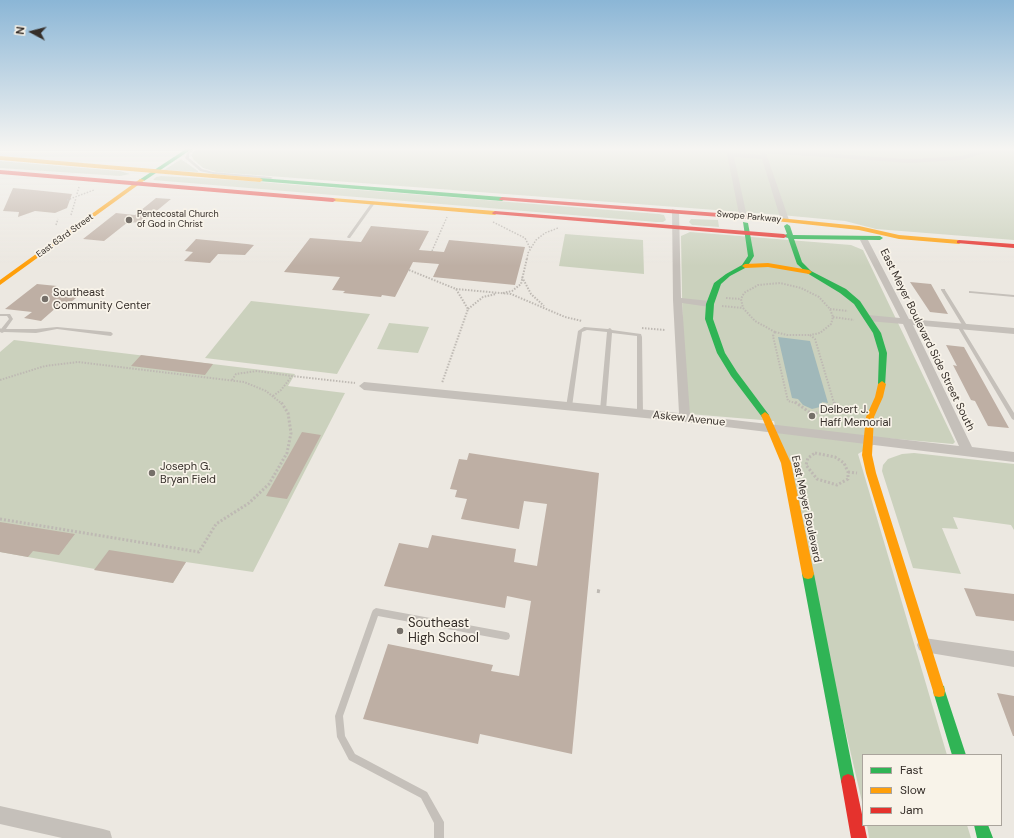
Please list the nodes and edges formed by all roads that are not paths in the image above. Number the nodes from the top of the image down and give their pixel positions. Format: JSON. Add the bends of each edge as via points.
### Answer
{"nodes":[{"id":1,"x":119,"y":188,"type":"edge"},
{"id":2,"x":131,"y":188,"type":"edge"},
{"id":3,"x":198,"y":188,"type":"edge"},
{"id":4,"x":377,"y":188,"type":"edge"},
{"id":5,"x":737,"y":188,"type":"edge"},
{"id":6,"x":775,"y":188,"type":"edge"},
{"id":7,"x":373,"y":203,"type":"junction"},
{"id":8,"x":675,"y":211,"type":"junction"},
{"id":9,"x":743,"y":217,"type":"junction"},
{"id":10,"x":785,"y":220,"type":"junction"},
{"id":11,"x":676,"y":228,"type":"junction"},
{"id":12,"x":746,"y":232,"type":"junction"},
{"id":13,"x":790,"y":235,"type":"junction"},
{"id":14,"x":899,"y":237,"type":"junction"},
{"id":15,"x":349,"y":238,"type":"dead end"},
{"id":16,"x":864,"y":240,"type":"junction"},
{"id":17,"x":1014,"y":246,"type":"edge"},
{"id":18,"x":745,"y":266,"type":"junction"},
{"id":19,"x":809,"y":272,"type":"junction"},
{"id":20,"x":0,"y":275,"type":"edge"},
{"id":21,"x":0,"y":283,"type":"edge"},
{"id":22,"x":943,"y":290,"type":"dead end"},
{"id":23,"x":971,"y":292,"type":"dead end"},
{"id":24,"x":1014,"y":296,"type":"edge"},
{"id":25,"x":677,"y":300,"type":"junction"},
{"id":26,"x":710,"y":304,"type":"junction"},
{"id":27,"x":0,"y":315,"type":"edge"},
{"id":28,"x":868,"y":318,"type":"junction"},
{"id":29,"x":906,"y":321,"type":"junction"},
{"id":30,"x":962,"y":326,"type":"junction"},
{"id":31,"x":610,"y":330,"type":"junction"},
{"id":32,"x":1,"y":331,"type":"edge"},
{"id":33,"x":1014,"y":331,"type":"edge"},
{"id":34,"x":111,"y":334,"type":"dead end"},
{"id":35,"x":360,"y":384,"type":"road end"},
{"id":36,"x":569,"y":406,"type":"junction"},
{"id":37,"x":603,"y":410,"type":"junction"},
{"id":38,"x":640,"y":414,"type":"junction"},
{"id":39,"x":685,"y":418,"type":"junction"},
{"id":40,"x":1014,"y":418,"type":"edge"},
{"id":41,"x":772,"y":429,"type":"junction"},
{"id":42,"x":868,"y":441,"type":"junction"},
{"id":43,"x":968,"y":452,"type":"junction"},
{"id":44,"x":1014,"y":457,"type":"edge"},
{"id":45,"x":506,"y":636,"type":"dead end"},
{"id":46,"x":924,"y":645,"type":"junction"},
{"id":47,"x":1014,"y":659,"type":"edge"},
{"id":48,"x":959,"y":754,"type":"edge"},
{"id":49,"x":0,"y":816,"type":"edge"},
{"id":50,"x":981,"y":826,"type":"edge"},
{"id":51,"x":104,"y":838,"type":"edge"},
{"id":52,"x":439,"y":838,"type":"edge"},
{"id":53,"x":859,"y":838,"type":"edge"},
{"id":54,"x":985,"y":838,"type":"edge"}],
"edges":[{"from":1,"to":20,"type":"main road","name":"East 63rd Street"},
{"from":2,"to":21,"type":"main road","name":"East 63rd Street"},
{"from":3,"to":7,"type":"main road","name":"Swope Parkway"},
{"from":4,"to":8,"type":"main road","name":"Swope Parkway"},
{"from":5,"to":9,"type":"street"},
{"from":6,"to":10,"type":"street"},
{"from":7,"to":11,"type":"main road","name":"Swope Parkway"},
{"from":7,"to":15,"type":"lane"},
{"from":8,"to":9,"type":"main road","name":"Swope Parkway"},
{"from":8,"to":11,"type":"street"},
{"from":9,"to":10,"type":"main road","name":"Swope Parkway"},
{"from":9,"to":12,"type":"main road"},
{"from":10,"to":13,"type":"main road"},
{"from":10,"to":14,"type":"main road","name":"Swope Parkway","via":[[859,228]]},
{"from":11,"to":12,"type":"main road","name":"Swope Parkway"},
{"from":11,"to":25,"type":"street"},
{"from":12,"to":13,"type":"main road","name":"Swope Parkway"},
{"from":12,"to":18,"type":"main road","via":[[751,256]]},
{"from":13,"to":16,"type":"main road","name":"Swope Parkway"},
{"from":13,"to":19,"type":"main road","via":[[800,263]]},
{"from":14,"to":16,"type":"main road","name":"Swope Parkway"},
{"from":14,"to":17,"type":"main road","name":"Swope Parkway"},
{"from":16,"to":29,"type":"street","name":"East Meyer Boulevard Side Street South"},
{"from":18,"to":19,"type":"main road","via":[[768,265]]},
{"from":18,"to":26,"type":"main road","name":"East Meyer Boulevard","via":[[718,283]]},
{"from":19,"to":28,"type":"main road","via":[[843,291],[857,303]]},
{"from":22,"to":30,"type":"lane"},
{"from":23,"to":24,"type":"lane"},
{"from":25,"to":26,"type":"street"},
{"from":25,"to":39,"type":"street"},
{"from":26,"to":41,"type":"main road","name":"East Meyer Boulevard","via":[[710,319],[722,353],[734,374],[762,409]]},
{"from":27,"to":32,"type":"lane","via":[[8,315],[11,319]]},
{"from":28,"to":29,"type":"street"},
{"from":28,"to":42,"type":"main road","via":[[877,333],[883,353],[883,376],[870,417]]},
{"from":29,"to":30,"type":"street"},
{"from":29,"to":43,"type":"street","name":"East Meyer Boulevard Side Street South"},
{"from":30,"to":33,"type":"street"},
{"from":30,"to":40,"type":"lane"},
{"from":31,"to":36,"type":"lane","via":[[586,328],[580,331]]},
{"from":31,"to":37,"type":"lane"},
{"from":31,"to":38,"type":"lane","via":[[636,333],[640,337]]},
{"from":32,"to":34,"type":"lane","via":[[57,328]]},
{"from":35,"to":36,"type":"street","name":"Askew Avenue"},
{"from":36,"to":37,"type":"street","name":"Askew Avenue"},
{"from":37,"to":38,"type":"street","name":"Askew Avenue"},
{"from":38,"to":39,"type":"street","name":"Askew Avenue"},
{"from":39,"to":41,"type":"street","name":"Askew Avenue"},
{"from":41,"to":42,"type":"street","name":"Askew Avenue"},
{"from":41,"to":53,"type":"main road","name":"East Meyer Boulevard","via":[[787,467]]},
{"from":42,"to":43,"type":"street","name":"Askew Avenue"},
{"from":42,"to":46,"type":"main road","via":[[867,455],[871,473]]},
{"from":43,"to":44,"type":"street","name":"Askew Avenue"},
{"from":45,"to":52,"type":"lane","via":[[376,612],[339,716],[341,737],[352,757],[424,795],[439,822]]},
{"from":46,"to":47,"type":"street"},
{"from":46,"to":48,"type":"main road"},
{"from":49,"to":51,"type":"street"},
{"from":50,"to":54,"type":"main road"}]}
